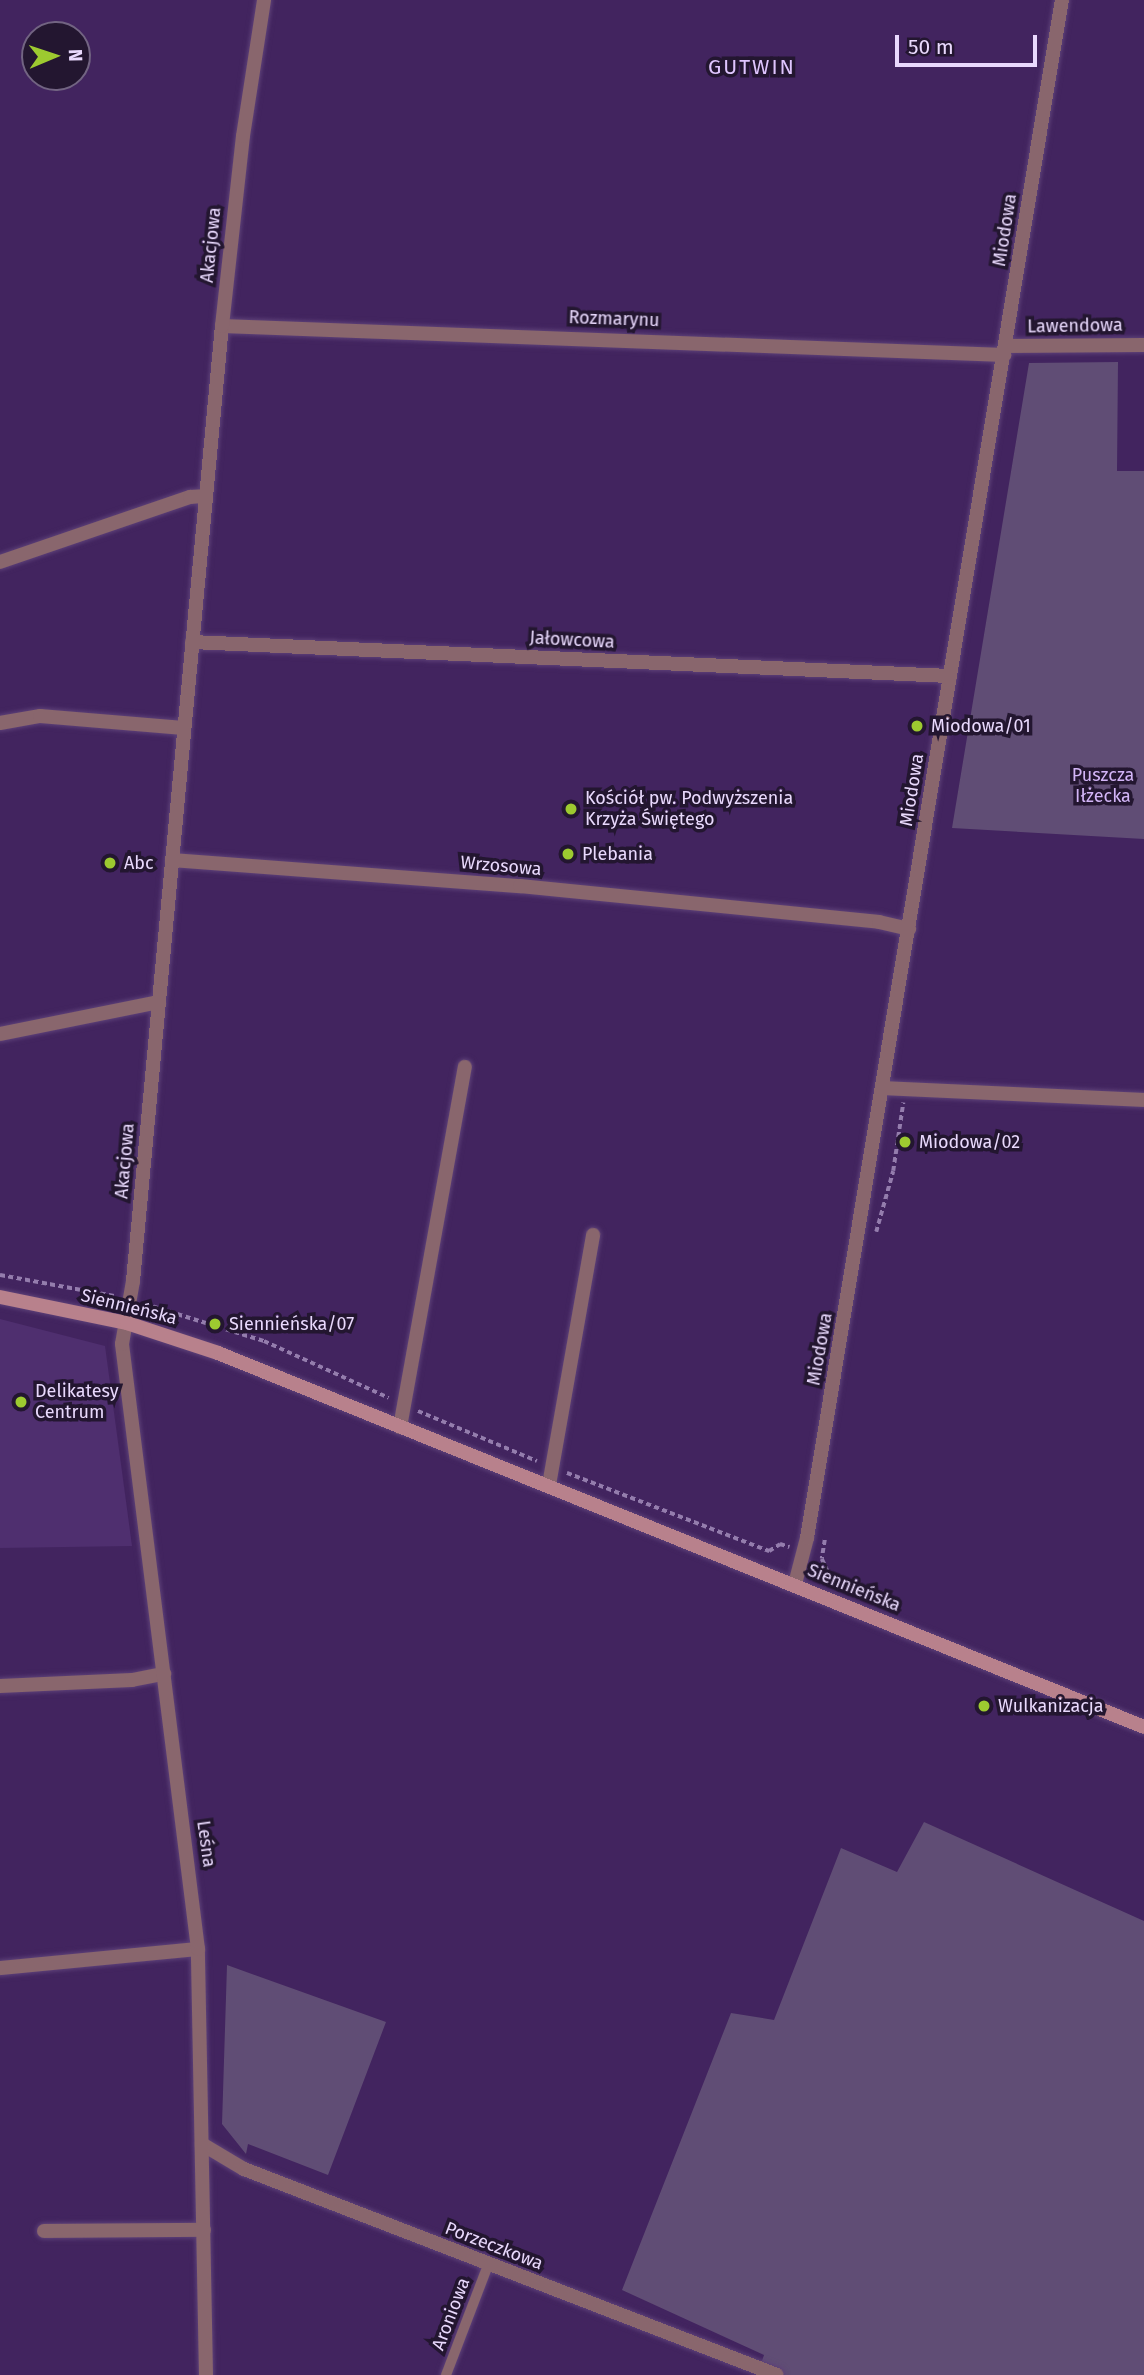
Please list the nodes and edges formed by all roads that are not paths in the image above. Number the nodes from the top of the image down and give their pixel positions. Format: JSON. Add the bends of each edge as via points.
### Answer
{"nodes":[{"id":1,"x":264,"y":0,"type":"edge"},
{"id":2,"x":1062,"y":0,"type":"edge"},
{"id":3,"x":222,"y":326,"type":"junction"},
{"id":4,"x":1144,"y":345,"type":"edge"},
{"id":5,"x":1005,"y":351,"type":"junction"},
{"id":6,"x":205,"y":496,"type":"junction"},
{"id":7,"x":0,"y":562,"type":"edge"},
{"id":8,"x":192,"y":642,"type":"junction"},
{"id":9,"x":950,"y":676,"type":"junction"},
{"id":10,"x":0,"y":723,"type":"edge"},
{"id":11,"x":184,"y":728,"type":"junction"},
{"id":12,"x":172,"y":860,"type":"junction"},
{"id":13,"x":909,"y":929,"type":"junction"},
{"id":14,"x":159,"y":1002,"type":"junction"},
{"id":15,"x":0,"y":1034,"type":"edge"},
{"id":16,"x":465,"y":1067,"type":"dead end"},
{"id":17,"x":883,"y":1088,"type":"junction"},
{"id":18,"x":1144,"y":1100,"type":"edge"},
{"id":19,"x":593,"y":1235,"type":"dead end"},
{"id":20,"x":0,"y":1297,"type":"edge"},
{"id":21,"x":127,"y":1323,"type":"junction"},
{"id":22,"x":400,"y":1427,"type":"junction"},
{"id":23,"x":549,"y":1485,"type":"junction"},
{"id":24,"x":795,"y":1584,"type":"junction"},
{"id":25,"x":164,"y":1674,"type":"junction"},
{"id":26,"x":0,"y":1686,"type":"edge"},
{"id":27,"x":1144,"y":1727,"type":"edge"},
{"id":28,"x":198,"y":1949,"type":"junction"},
{"id":29,"x":0,"y":1968,"type":"edge"},
{"id":30,"x":202,"y":2144,"type":"junction"},
{"id":31,"x":204,"y":2230,"type":"junction"},
{"id":32,"x":44,"y":2231,"type":"dead end"},
{"id":33,"x":488,"y":2265,"type":"junction"},
{"id":34,"x":206,"y":2375,"type":"edge"},
{"id":35,"x":446,"y":2375,"type":"edge"},
{"id":36,"x":777,"y":2375,"type":"edge"}],
"edges":[{"from":1,"to":3,"type":"street","name":"Akacjowa"},
{"from":2,"to":5,"type":"street","name":"Miodowa"},
{"from":3,"to":5,"type":"street","name":"Rozmarynu"},
{"from":3,"to":6,"type":"street","name":"Akacjowa"},
{"from":4,"to":5,"type":"street","name":"Lawendowa"},
{"from":5,"to":9,"type":"street","name":"Miodowa"},
{"from":6,"to":7,"type":"street","via":[[190,497]]},
{"from":6,"to":8,"type":"street","name":"Akacjowa"},
{"from":8,"to":9,"type":"street","name":"Jałowcowa"},
{"from":8,"to":11,"type":"street","name":"Akacjowa"},
{"from":9,"to":13,"type":"street","name":"Miodowa"},
{"from":10,"to":11,"type":"street","via":[[40,716]]},
{"from":11,"to":12,"type":"street","name":"Akacjowa"},
{"from":12,"to":13,"type":"street","name":"Wrzosowa","via":[[534,888],[879,922]]},
{"from":12,"to":14,"type":"street","name":"Akacjowa"},
{"from":13,"to":17,"type":"street","name":"Miodowa"},
{"from":14,"to":15,"type":"street"},
{"from":14,"to":21,"type":"street","name":"Akacjowa"},
{"from":16,"to":22,"type":"street"},
{"from":17,"to":18,"type":"street"},
{"from":17,"to":24,"type":"street","name":"Miodowa","via":[[806,1545]]},
{"from":19,"to":23,"type":"street"},
{"from":20,"to":21,"type":"main road","name":"Siennieńska"},
{"from":21,"to":22,"type":"main road","name":"Siennieńska","via":[[218,1353]]},
{"from":21,"to":25,"type":"street","name":"Leśna","via":[[122,1344],[125,1388]]},
{"from":22,"to":23,"type":"main road","name":"Siennieńska"},
{"from":23,"to":24,"type":"main road","name":"Siennieńska"},
{"from":24,"to":27,"type":"main road","name":"Siennieńska"},
{"from":25,"to":26,"type":"street","via":[[132,1680]]},
{"from":25,"to":28,"type":"street","name":"Leśna"},
{"from":28,"to":29,"type":"street"},
{"from":28,"to":30,"type":"street","name":"Leśna"},
{"from":30,"to":31,"type":"street","name":"Leśna"},
{"from":30,"to":33,"type":"street","name":"Porzeczkowa","via":[[244,2169]]},
{"from":31,"to":32,"type":"street"},
{"from":31,"to":34,"type":"street","name":"Leśna"},
{"from":33,"to":35,"type":"lane","name":"Aroniowa"},
{"from":33,"to":36,"type":"street","name":"Porzeczkowa"}]}
